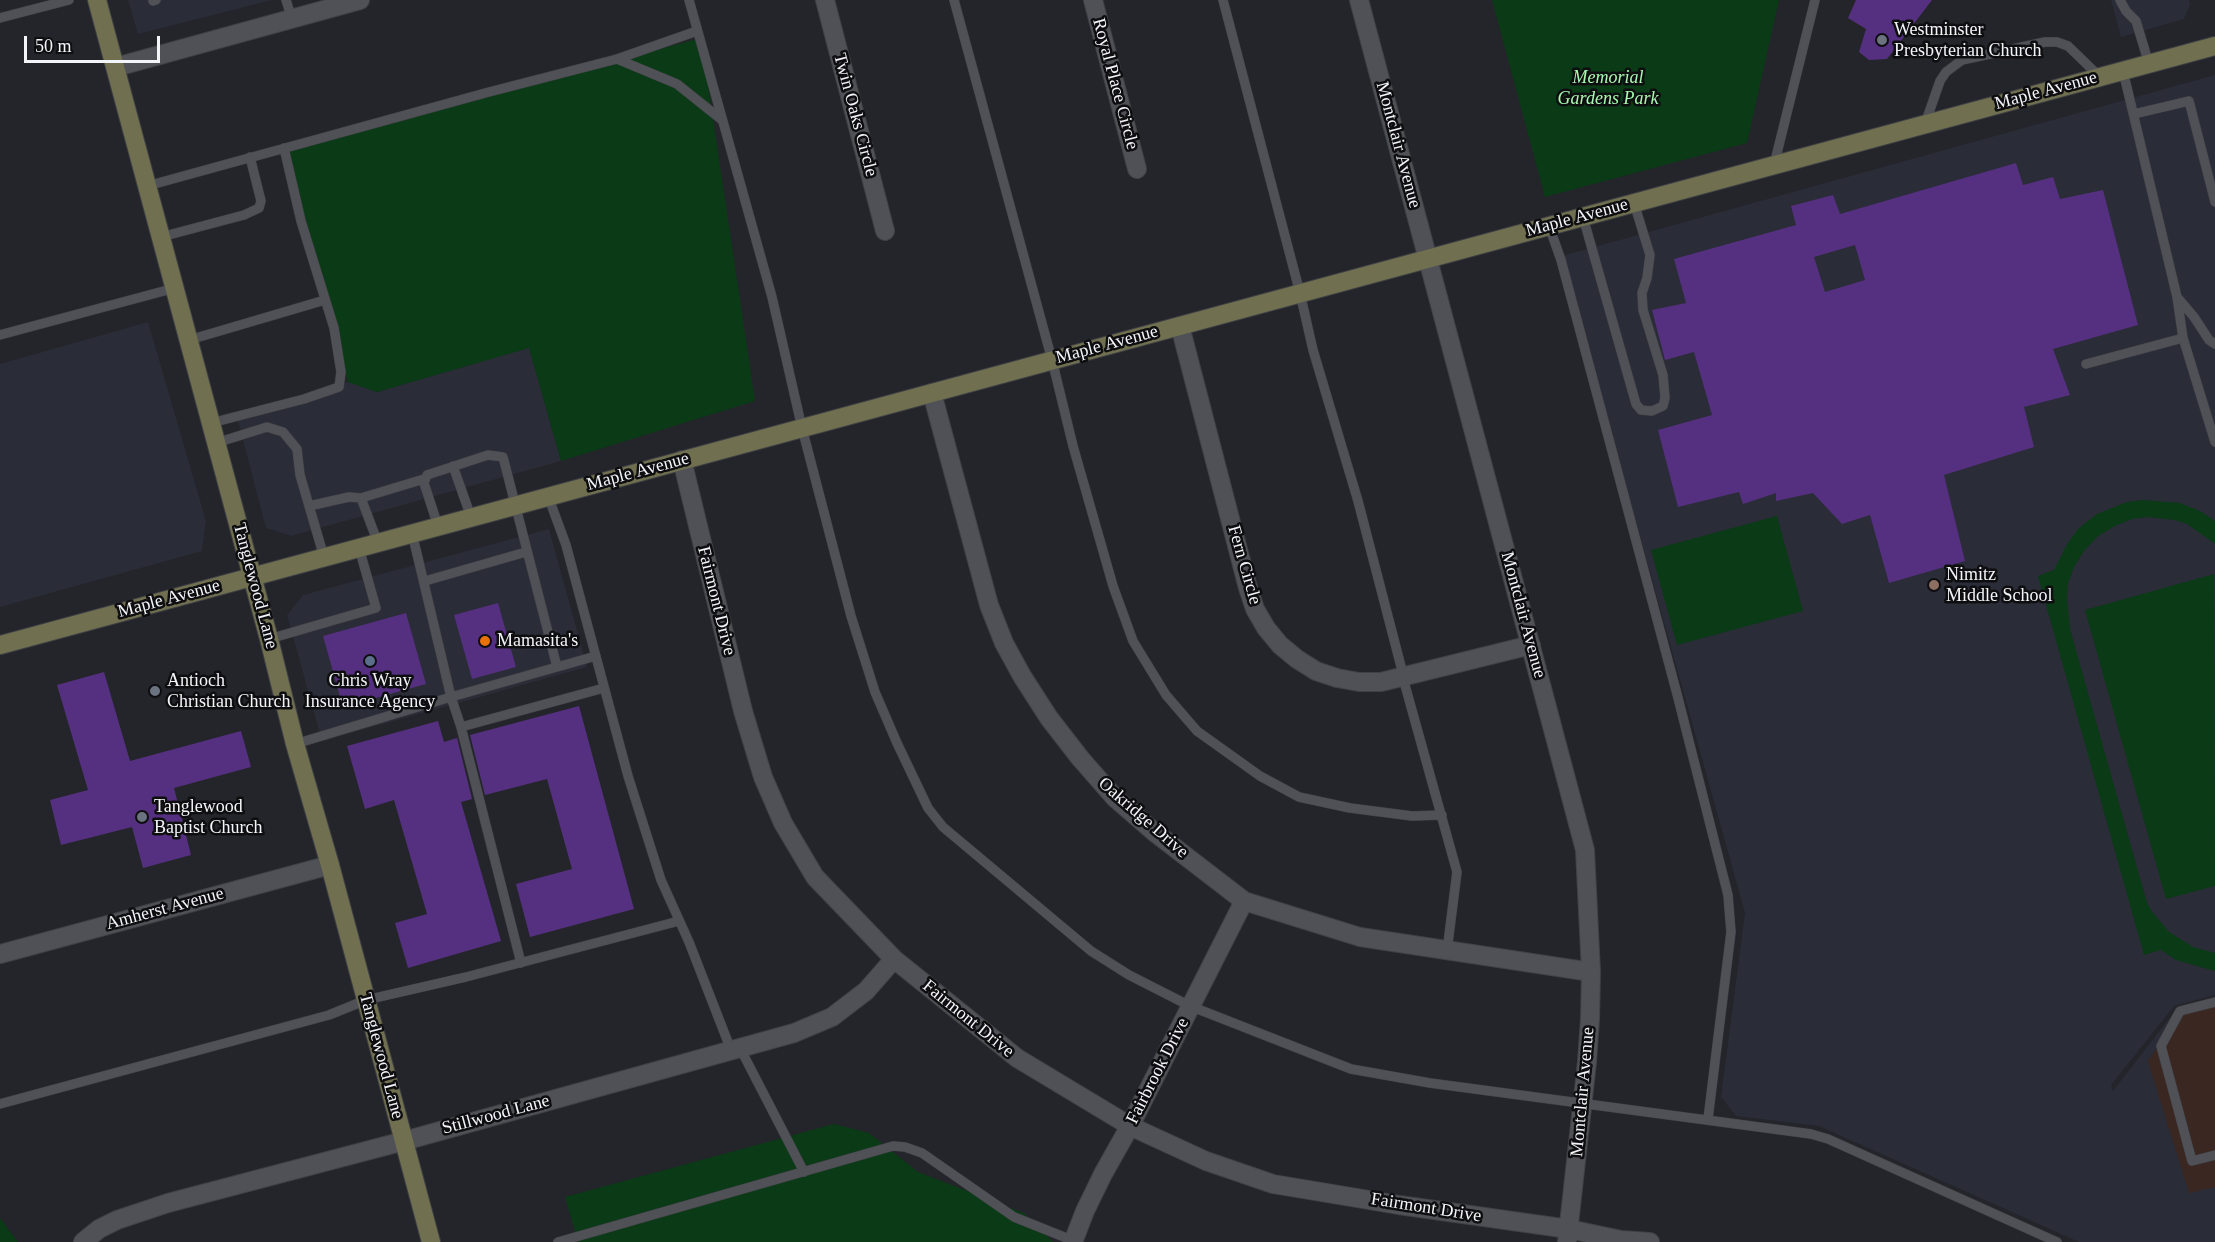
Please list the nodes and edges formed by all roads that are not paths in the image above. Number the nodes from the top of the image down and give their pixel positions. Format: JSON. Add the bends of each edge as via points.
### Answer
{"nodes":[{"id":1,"x":69,"y":0,"type":"edge"},
{"id":2,"x":98,"y":0,"type":"edge"},
{"id":3,"x":286,"y":0,"type":"edge"},
{"id":4,"x":360,"y":0,"type":"edge"},
{"id":5,"x":689,"y":0,"type":"edge"},
{"id":6,"x":825,"y":0,"type":"edge"},
{"id":7,"x":954,"y":0,"type":"edge"},
{"id":8,"x":1093,"y":0,"type":"edge"},
{"id":9,"x":1223,"y":0,"type":"edge"},
{"id":10,"x":1359,"y":0,"type":"edge"},
{"id":11,"x":1815,"y":0,"type":"edge"},
{"id":12,"x":2120,"y":0,"type":"edge"},
{"id":13,"x":0,"y":18,"type":"edge"},
{"id":14,"x":292,"y":19,"type":"junction"},
{"id":15,"x":697,"y":31,"type":"junction"},
{"id":16,"x":2215,"y":46,"type":"edge"},
{"id":17,"x":617,"y":59,"type":"junction"},
{"id":18,"x":2149,"y":64,"type":"junction"},
{"id":19,"x":116,"y":67,"type":"junction"},
{"id":20,"x":2123,"y":71,"type":"junction"},
{"id":21,"x":2100,"y":76,"type":"junction"},
{"id":22,"x":2134,"y":114,"type":"junction"},
{"id":23,"x":722,"y":120,"type":"junction"},
{"id":24,"x":1925,"y":124,"type":"junction"},
{"id":25,"x":284,"y":148,"type":"junction"},
{"id":26,"x":250,"y":157,"type":"junction"},
{"id":27,"x":1774,"y":165,"type":"junction"},
{"id":28,"x":1137,"y":169,"type":"dead end"},
{"id":29,"x":147,"y":186,"type":"junction"},
{"id":30,"x":2215,"y":202,"type":"edge"},
{"id":31,"x":1634,"y":203,"type":"junction"},
{"id":32,"x":1583,"y":217,"type":"junction"},
{"id":33,"x":1549,"y":226,"type":"junction"},
{"id":34,"x":885,"y":231,"type":"dead end"},
{"id":35,"x":161,"y":237,"type":"junction"},
{"id":36,"x":1428,"y":259,"type":"junction"},
{"id":37,"x":175,"y":288,"type":"junction"},
{"id":38,"x":1300,"y":293,"type":"junction"},
{"id":39,"x":2177,"y":297,"type":"junction"},
{"id":40,"x":326,"y":300,"type":"junction"},
{"id":41,"x":1180,"y":326,"type":"junction"},
{"id":42,"x":0,"y":334,"type":"edge"},
{"id":43,"x":2182,"y":338,"type":"junction"},
{"id":44,"x":189,"y":340,"type":"junction"},
{"id":45,"x":2215,"y":344,"type":"edge"},
{"id":46,"x":1052,"y":360,"type":"junction"},
{"id":47,"x":2086,"y":364,"type":"dead end"},
{"id":48,"x":932,"y":393,"type":"junction"},
{"id":49,"x":211,"y":423,"type":"junction"},
{"id":50,"x":802,"y":428,"type":"junction"},
{"id":51,"x":2215,"y":442,"type":"edge"},
{"id":52,"x":216,"y":443,"type":"junction"},
{"id":53,"x":682,"y":460,"type":"junction"},
{"id":54,"x":453,"y":466,"type":"junction"},
{"id":55,"x":424,"y":479,"type":"junction"},
{"id":56,"x":548,"y":496,"type":"junction"},
{"id":57,"x":361,"y":498,"type":"junction"},
{"id":58,"x":516,"y":505,"type":"junction"},
{"id":59,"x":309,"y":506,"type":"junction"},
{"id":60,"x":471,"y":517,"type":"junction"},
{"id":61,"x":438,"y":526,"type":"junction"},
{"id":62,"x":412,"y":533,"type":"junction"},
{"id":63,"x":378,"y":543,"type":"junction"},
{"id":64,"x":359,"y":548,"type":"junction"},
{"id":65,"x":526,"y":552,"type":"junction"},
{"id":66,"x":324,"y":557,"type":"junction"},
{"id":67,"x":252,"y":576,"type":"junction"},
{"id":68,"x":424,"y":581,"type":"junction"},
{"id":69,"x":269,"y":639,"type":"junction"},
{"id":70,"x":0,"y":645,"type":"edge"},
{"id":71,"x":1531,"y":645,"type":"junction"},
{"id":72,"x":596,"y":656,"type":"junction"},
{"id":73,"x":557,"y":667,"type":"junction"},
{"id":74,"x":1403,"y":678,"type":"junction"},
{"id":75,"x":604,"y":688,"type":"junction"},
{"id":76,"x":451,"y":697,"type":"junction"},
{"id":77,"x":461,"y":727,"type":"junction"},
{"id":78,"x":295,"y":744,"type":"junction"},
{"id":79,"x":1443,"y":815,"type":"junction"},
{"id":80,"x":330,"y":865,"type":"junction"},
{"id":81,"x":1244,"y":901,"type":"junction"},
{"id":82,"x":679,"y":921,"type":"junction"},
{"id":83,"x":1447,"y":951,"type":"junction"},
{"id":84,"x":0,"y":954,"type":"edge"},
{"id":85,"x":894,"y":959,"type":"junction"},
{"id":86,"x":520,"y":963,"type":"junction"},
{"id":87,"x":1591,"y":972,"type":"junction"},
{"id":88,"x":366,"y":1000,"type":"junction"},
{"id":89,"x":2215,"y":1002,"type":"edge"},
{"id":90,"x":1190,"y":1006,"type":"junction"},
{"id":91,"x":736,"y":1049,"type":"junction"},
{"id":92,"x":1583,"y":1102,"type":"junction"},
{"id":93,"x":0,"y":1104,"type":"edge"},
{"id":94,"x":1708,"y":1119,"type":"junction"},
{"id":95,"x":1130,"y":1126,"type":"junction"},
{"id":96,"x":404,"y":1141,"type":"junction"},
{"id":97,"x":2215,"y":1155,"type":"edge"},
{"id":98,"x":804,"y":1172,"type":"junction"},
{"id":99,"x":1568,"y":1236,"type":"edge"},
{"id":100,"x":581,"y":1239,"type":"edge"},
{"id":101,"x":83,"y":1242,"type":"edge"},
{"id":102,"x":431,"y":1242,"type":"edge"},
{"id":103,"x":558,"y":1242,"type":"edge"},
{"id":104,"x":1074,"y":1242,"type":"edge"},
{"id":105,"x":1650,"y":1242,"type":"edge"},
{"id":106,"x":2057,"y":1242,"type":"edge"}],
"edges":[{"from":1,"to":13,"type":"lane"},
{"from":2,"to":19,"type":"main road","name":"Tanglewood Lane"},
{"from":3,"to":14,"type":"lane"},
{"from":4,"to":14,"type":"street"},
{"from":5,"to":15,"type":"lane"},
{"from":6,"to":34,"type":"street","name":"Twin Oaks Circle"},
{"from":7,"to":46,"type":"lane"},
{"from":8,"to":28,"type":"street","name":"Royal Place Circle"},
{"from":9,"to":38,"type":"lane"},
{"from":10,"to":36,"type":"street","name":"Montclair Avenue"},
{"from":11,"to":27,"type":"lane"},
{"from":12,"to":18,"type":"lane","via":[[2136,21]]},
{"from":14,"to":19,"type":"street"},
{"from":15,"to":17,"type":"lane"},
{"from":15,"to":23,"type":"lane"},
{"from":16,"to":18,"type":"main road","name":"Maple Avenue"},
{"from":17,"to":23,"type":"lane","via":[[677,84]]},
{"from":17,"to":25,"type":"lane"},
{"from":18,"to":20,"type":"main road","name":"Maple Avenue"},
{"from":19,"to":29,"type":"main road","name":"Tanglewood Lane"},
{"from":20,"to":21,"type":"main road","name":"Maple Avenue"},
{"from":20,"to":22,"type":"lane"},
{"from":21,"to":24,"type":"main road","name":"Maple Avenue"},
{"from":21,"to":24,"type":"lane","via":[[2068,46],[2057,42],[1972,58],[1956,63],[1943,77]]},
{"from":22,"to":30,"type":"lane","via":[[2189,101]]},
{"from":22,"to":39,"type":"lane"},
{"from":23,"to":50,"type":"lane","via":[[772,297]]},
{"from":24,"to":27,"type":"main road","name":"Maple Avenue"},
{"from":25,"to":26,"type":"lane"},
{"from":25,"to":40,"type":"lane","via":[[301,221]]},
{"from":26,"to":29,"type":"lane"},
{"from":26,"to":35,"type":"lane","via":[[261,201],[259,208]]},
{"from":27,"to":31,"type":"main road","name":"Maple Avenue"},
{"from":29,"to":35,"type":"main road","name":"Tanglewood Lane"},
{"from":31,"to":32,"type":"main road","name":"Maple Avenue"},
{"from":31,"to":32,"type":"lane","via":[[1650,255],[1642,293],[1643,310],[1663,375],[1665,398],[1663,406],[1652,411],[1641,410],[1636,404]]},
{"from":32,"to":33,"type":"main road","name":"Maple Avenue"},
{"from":33,"to":36,"type":"main road","name":"Maple Avenue"},
{"from":33,"to":94,"type":"lane","via":[[1728,896],[1731,932]]},
{"from":35,"to":37,"type":"main road","name":"Tanglewood Lane"},
{"from":36,"to":38,"type":"main road","name":"Maple Avenue"},
{"from":36,"to":71,"type":"street","name":"Montclair Avenue"},
{"from":37,"to":42,"type":"lane"},
{"from":37,"to":44,"type":"main road","name":"Tanglewood Lane"},
{"from":38,"to":41,"type":"main road","name":"Maple Avenue"},
{"from":38,"to":74,"type":"lane"},
{"from":39,"to":43,"type":"lane"},
{"from":39,"to":45,"type":"lane"},
{"from":40,"to":44,"type":"lane"},
{"from":40,"to":49,"type":"lane","via":[[341,372],[339,387]]},
{"from":41,"to":46,"type":"main road","name":"Maple Avenue"},
{"from":41,"to":74,"type":"street","name":"Fern Circle","via":[[1248,588],[1266,628],[1297,660],[1316,671],[1359,682]]},
{"from":43,"to":47,"type":"lane"},
{"from":43,"to":51,"type":"lane"},
{"from":44,"to":49,"type":"main road","name":"Tanglewood Lane"},
{"from":46,"to":48,"type":"main road","name":"Maple Avenue"},
{"from":46,"to":79,"type":"lane","via":[[1113,586],[1133,641],[1166,695],[1197,731],[1260,776],[1299,797],[1412,816]]},
{"from":48,"to":50,"type":"main road","name":"Maple Avenue"},
{"from":48,"to":81,"type":"street","name":"Oakridge Drive","via":[[989,605],[1022,676],[1062,734],[1115,798]]},
{"from":49,"to":52,"type":"main road","name":"Tanglewood Lane"},
{"from":50,"to":53,"type":"main road","name":"Maple Avenue"},
{"from":50,"to":90,"type":"lane","via":[[875,692],[928,808],[943,827],[1091,951]]},
{"from":52,"to":59,"type":"lane","via":[[267,428],[283,432],[297,449]]},
{"from":52,"to":67,"type":"main road","name":"Tanglewood Lane"},
{"from":53,"to":56,"type":"main road","name":"Maple Avenue"},
{"from":53,"to":85,"type":"street","name":"Fairmont Drive","via":[[743,711],[767,786],[783,823],[815,877]]},
{"from":54,"to":55,"type":"lane"},
{"from":54,"to":58,"type":"lane","via":[[488,455],[503,457]]},
{"from":54,"to":60,"type":"lane"},
{"from":55,"to":57,"type":"lane"},
{"from":55,"to":61,"type":"lane"},
{"from":56,"to":58,"type":"main road","name":"Maple Avenue"},
{"from":56,"to":72,"type":"lane","via":[[566,545]]},
{"from":57,"to":59,"type":"lane"},
{"from":57,"to":63,"type":"lane"},
{"from":58,"to":60,"type":"main road","name":"Maple Avenue"},
{"from":58,"to":65,"type":"lane"},
{"from":59,"to":66,"type":"lane"},
{"from":60,"to":61,"type":"main road","name":"Maple Avenue"},
{"from":61,"to":62,"type":"main road","name":"Maple Avenue"},
{"from":62,"to":63,"type":"main road","name":"Maple Avenue"},
{"from":62,"to":68,"type":"lane"},
{"from":63,"to":64,"type":"main road","name":"Maple Avenue"},
{"from":64,"to":66,"type":"main road","name":"Maple Avenue"},
{"from":64,"to":69,"type":"lane","via":[[376,608]]},
{"from":65,"to":68,"type":"lane"},
{"from":65,"to":73,"type":"lane"},
{"from":66,"to":67,"type":"main road","name":"Maple Avenue"},
{"from":67,"to":69,"type":"main road","name":"Tanglewood Lane"},
{"from":67,"to":70,"type":"main road","name":"Maple Avenue"},
{"from":68,"to":76,"type":"lane"},
{"from":69,"to":78,"type":"main road","name":"Tanglewood Lane"},
{"from":71,"to":74,"type":"street","name":"Fern Circle"},
{"from":71,"to":87,"type":"street","name":"Montclair Avenue","via":[[1585,850]]},
{"from":72,"to":73,"type":"lane"},
{"from":72,"to":75,"type":"lane"},
{"from":73,"to":76,"type":"lane"},
{"from":74,"to":79,"type":"lane"},
{"from":75,"to":77,"type":"lane"},
{"from":75,"to":82,"type":"lane","via":[[661,880]]},
{"from":76,"to":77,"type":"lane"},
{"from":76,"to":78,"type":"lane"},
{"from":77,"to":86,"type":"lane"},
{"from":78,"to":80,"type":"main road","name":"Tanglewood Lane"},
{"from":79,"to":83,"type":"lane","via":[[1457,872]]},
{"from":80,"to":84,"type":"street","name":"Amherst Avenue"},
{"from":80,"to":88,"type":"main road","name":"Tanglewood Lane"},
{"from":81,"to":83,"type":"street","name":"Oakridge Drive","via":[[1360,938]]},
{"from":81,"to":90,"type":"street","name":"Fairbrook Drive"},
{"from":82,"to":86,"type":"lane"},
{"from":82,"to":91,"type":"lane"},
{"from":83,"to":87,"type":"street","name":"Oakridge Drive"},
{"from":85,"to":91,"type":"street","name":"Stillwood Lane","via":[[866,991],[832,1017],[794,1033]]},
{"from":85,"to":95,"type":"street","name":"Fairmont Drive","via":[[1017,1059]]},
{"from":86,"to":88,"type":"lane"},
{"from":87,"to":92,"type":"street","name":"Montclair Avenue"},
{"from":88,"to":93,"type":"lane","via":[[328,1015]]},
{"from":88,"to":96,"type":"main road","name":"Tanglewood Lane"},
{"from":89,"to":97,"type":"lane","via":[[2180,1011],[2161,1046],[2192,1161]]},
{"from":90,"to":92,"type":"lane","via":[[1351,1069]]},
{"from":90,"to":95,"type":"street","name":"Fairbrook Drive"},
{"from":91,"to":96,"type":"street","name":"Stillwood Lane"},
{"from":91,"to":98,"type":"lane"},
{"from":92,"to":94,"type":"lane"},
{"from":92,"to":99,"type":"street","name":"Montclair Avenue"},
{"from":94,"to":106,"type":"lane","via":[[1800,1131],[1828,1139]]},
{"from":95,"to":99,"type":"street","name":"Fairmont Drive","via":[[1206,1161],[1273,1184]]},
{"from":95,"to":104,"type":"street","name":"Fairbrook Drive","via":[[1085,1211]]},
{"from":96,"to":101,"type":"street","name":"Stillwood Lane","via":[[168,1203],[117,1220]]},
{"from":96,"to":102,"type":"main road","name":"Tanglewood Lane"},
{"from":98,"to":100,"type":"lane"},
{"from":98,"to":104,"type":"lane","via":[[893,1146],[905,1147],[922,1153],[1014,1217]]},
{"from":99,"to":105,"type":"street","name":"Fairmont Drive"},
{"from":100,"to":103,"type":"lane"}]}
